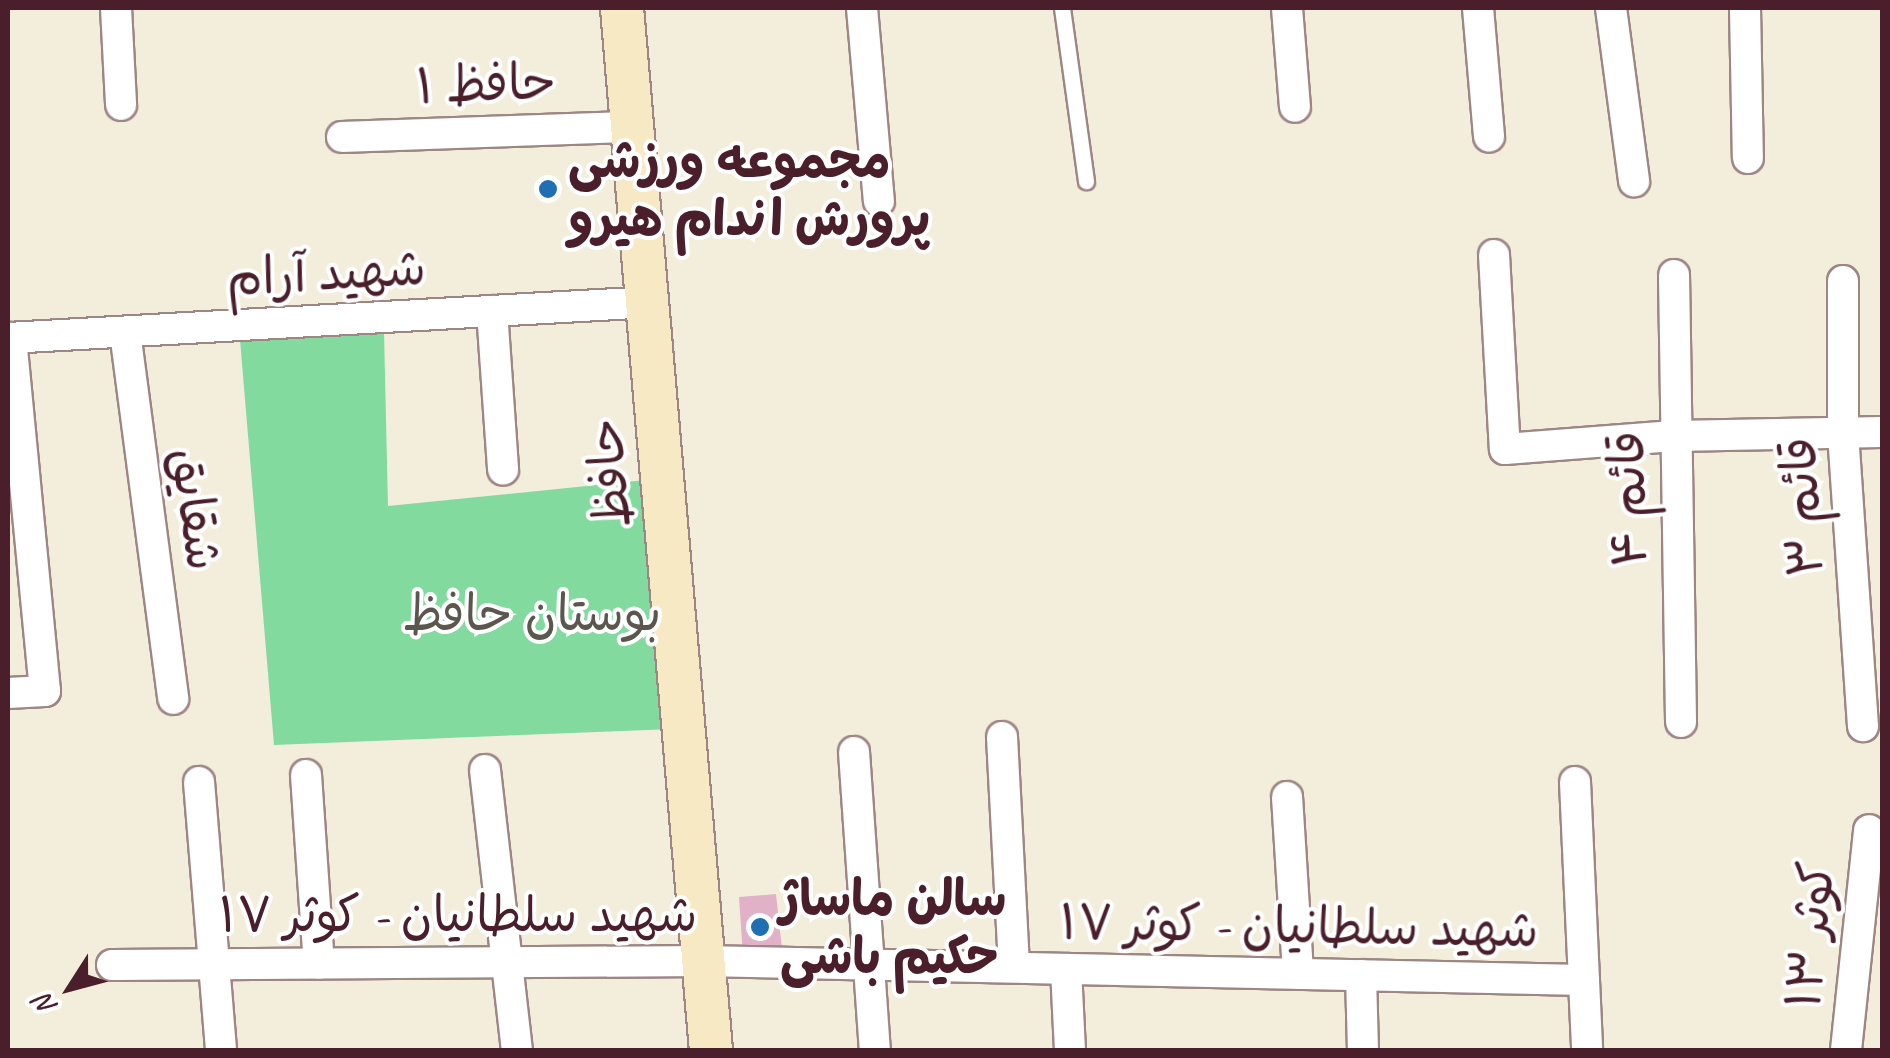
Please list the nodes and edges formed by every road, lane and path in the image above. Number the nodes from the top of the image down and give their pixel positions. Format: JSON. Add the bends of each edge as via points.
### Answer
{"nodes":[{"id":1,"x":116,"y":8,"type":"edge"},
{"id":2,"x":622,"y":8,"type":"edge"},
{"id":3,"x":862,"y":8,"type":"edge"},
{"id":4,"x":1062,"y":8,"type":"edge"},
{"id":5,"x":1287,"y":8,"type":"edge"},
{"id":6,"x":1478,"y":8,"type":"edge"},
{"id":7,"x":1611,"y":8,"type":"edge"},
{"id":8,"x":1745,"y":8,"type":"edge"},
{"id":9,"x":121,"y":105,"type":"dead end"},
{"id":10,"x":1295,"y":107,"type":"dead end"},
{"id":11,"x":633,"y":126,"type":"junction"},
{"id":12,"x":342,"y":137,"type":"dead end"},
{"id":13,"x":1489,"y":137,"type":"dead end"},
{"id":14,"x":1748,"y":158,"type":"dead end"},
{"id":15,"x":1086,"y":181,"type":"dead end"},
{"id":16,"x":1634,"y":181,"type":"dead end"},
{"id":17,"x":879,"y":202,"type":"dead end"},
{"id":18,"x":1494,"y":255,"type":"dead end"},
{"id":19,"x":1674,"y":275,"type":"dead end"},
{"id":20,"x":1843,"y":281,"type":"dead end"},
{"id":21,"x":651,"y":302,"type":"junction"},
{"id":22,"x":492,"y":311,"type":"junction"},
{"id":23,"x":124,"y":332,"type":"junction"},
{"id":24,"x":10,"y":338,"type":"edge"},
{"id":25,"x":1882,"y":432,"type":"edge"},
{"id":26,"x":1844,"y":433,"type":"junction"},
{"id":27,"x":1674,"y":436,"type":"junction"},
{"id":28,"x":503,"y":470,"type":"dead end"},
{"id":29,"x":19,"y":531,"type":"edge"},
{"id":30,"x":8,"y":694,"type":"edge"},
{"id":31,"x":173,"y":699,"type":"dead end"},
{"id":32,"x":1681,"y":722,"type":"dead end"},
{"id":33,"x":1864,"y":726,"type":"dead end"},
{"id":34,"x":1002,"y":738,"type":"dead end"},
{"id":35,"x":854,"y":752,"type":"dead end"},
{"id":36,"x":486,"y":770,"type":"dead end"},
{"id":37,"x":306,"y":775,"type":"dead end"},
{"id":38,"x":199,"y":782,"type":"dead end"},
{"id":39,"x":1574,"y":782,"type":"dead end"},
{"id":40,"x":1287,"y":796,"type":"dead end"},
{"id":41,"x":1869,"y":830,"type":"dead end"},
{"id":42,"x":704,"y":961,"type":"junction"},
{"id":43,"x":510,"y":962,"type":"junction"},
{"id":44,"x":218,"y":964,"type":"junction"},
{"id":45,"x":320,"y":964,"type":"junction"},
{"id":46,"x":870,"y":964,"type":"junction"},
{"id":47,"x":112,"y":966,"type":"dead end"},
{"id":48,"x":1014,"y":967,"type":"junction"},
{"id":49,"x":1066,"y":968,"type":"junction"},
{"id":50,"x":1298,"y":974,"type":"junction"},
{"id":51,"x":1361,"y":975,"type":"junction"},
{"id":52,"x":1584,"y":980,"type":"junction"},
{"id":53,"x":222,"y":1050,"type":"edge"},
{"id":54,"x":517,"y":1050,"type":"edge"},
{"id":55,"x":712,"y":1050,"type":"edge"},
{"id":56,"x":875,"y":1050,"type":"edge"},
{"id":57,"x":1070,"y":1050,"type":"edge"},
{"id":58,"x":1363,"y":1050,"type":"edge"},
{"id":59,"x":1587,"y":1050,"type":"edge"},
{"id":60,"x":1846,"y":1050,"type":"edge"}],
"edges":[{"from":1,"to":9,"type":"street"},
{"from":2,"to":11,"type":"street","name":"حافظ"},
{"from":3,"to":17,"type":"street"},
{"from":4,"to":15,"type":"lane"},
{"from":5,"to":10,"type":"street"},
{"from":6,"to":13,"type":"street"},
{"from":7,"to":16,"type":"street"},
{"from":8,"to":14,"type":"street"},
{"from":11,"to":12,"type":"street","name":"حافظ ۱"},
{"from":11,"to":21,"type":"street","name":"حافظ"},
{"from":18,"to":27,"type":"street","via":[[1505,449]]},
{"from":19,"to":27,"type":"street","name":"قائم ۴"},
{"from":20,"to":26,"type":"street","name":"قائم ۳"},
{"from":21,"to":22,"type":"street","name":"شهید آرام"},
{"from":21,"to":42,"type":"street","name":"حافظ"},
{"from":22,"to":23,"type":"street","name":"شهید آرام"},
{"from":22,"to":28,"type":"street"},
{"from":23,"to":24,"type":"street","name":"شهید آرام"},
{"from":23,"to":31,"type":"street","name":"شقایق"},
{"from":24,"to":29,"type":"street"},
{"from":25,"to":26,"type":"street"},
{"from":26,"to":27,"type":"street"},
{"from":26,"to":33,"type":"street","name":"قائم ۳"},
{"from":27,"to":32,"type":"street","name":"قائم ۴"},
{"from":29,"to":30,"type":"street","via":[[45,691]]},
{"from":34,"to":48,"type":"street"},
{"from":35,"to":46,"type":"street"},
{"from":36,"to":43,"type":"street"},
{"from":37,"to":45,"type":"street"},
{"from":38,"to":44,"type":"street"},
{"from":39,"to":52,"type":"street"},
{"from":40,"to":50,"type":"street"},
{"from":41,"to":60,"type":"street","name":"کوثر ۱۳"},
{"from":42,"to":43,"type":"street","name":"شهید سلطانیان - کوثر ۱۷"},
{"from":42,"to":46,"type":"street","name":"شهید سلطانیان - کوثر ۱۷"},
{"from":42,"to":55,"type":"street","name":"حافظ"},
{"from":43,"to":45,"type":"street","name":"شهید سلطانیان - کوثر ۱۷"},
{"from":43,"to":54,"type":"street"},
{"from":44,"to":45,"type":"street","name":"شهید سلطانیان - کوثر ۱۷"},
{"from":44,"to":47,"type":"street","name":"شهید سلطانیان - کوثر ۱۷"},
{"from":44,"to":53,"type":"street"},
{"from":46,"to":48,"type":"street","name":"شهید سلطانیان - کوثر ۱۷"},
{"from":46,"to":56,"type":"street"},
{"from":48,"to":49,"type":"street","name":"شهید سلطانیان - کوثر ۱۷"},
{"from":49,"to":50,"type":"street","name":"شهید سلطانیان - کوثر ۱۷"},
{"from":49,"to":57,"type":"street"},
{"from":50,"to":51,"type":"street","name":"شهید سلطانیان - کوثر ۱۷"},
{"from":51,"to":52,"type":"street","name":"شهید سلطانیان - کوثر ۱۷"},
{"from":51,"to":58,"type":"street"},
{"from":52,"to":59,"type":"street"}]}
